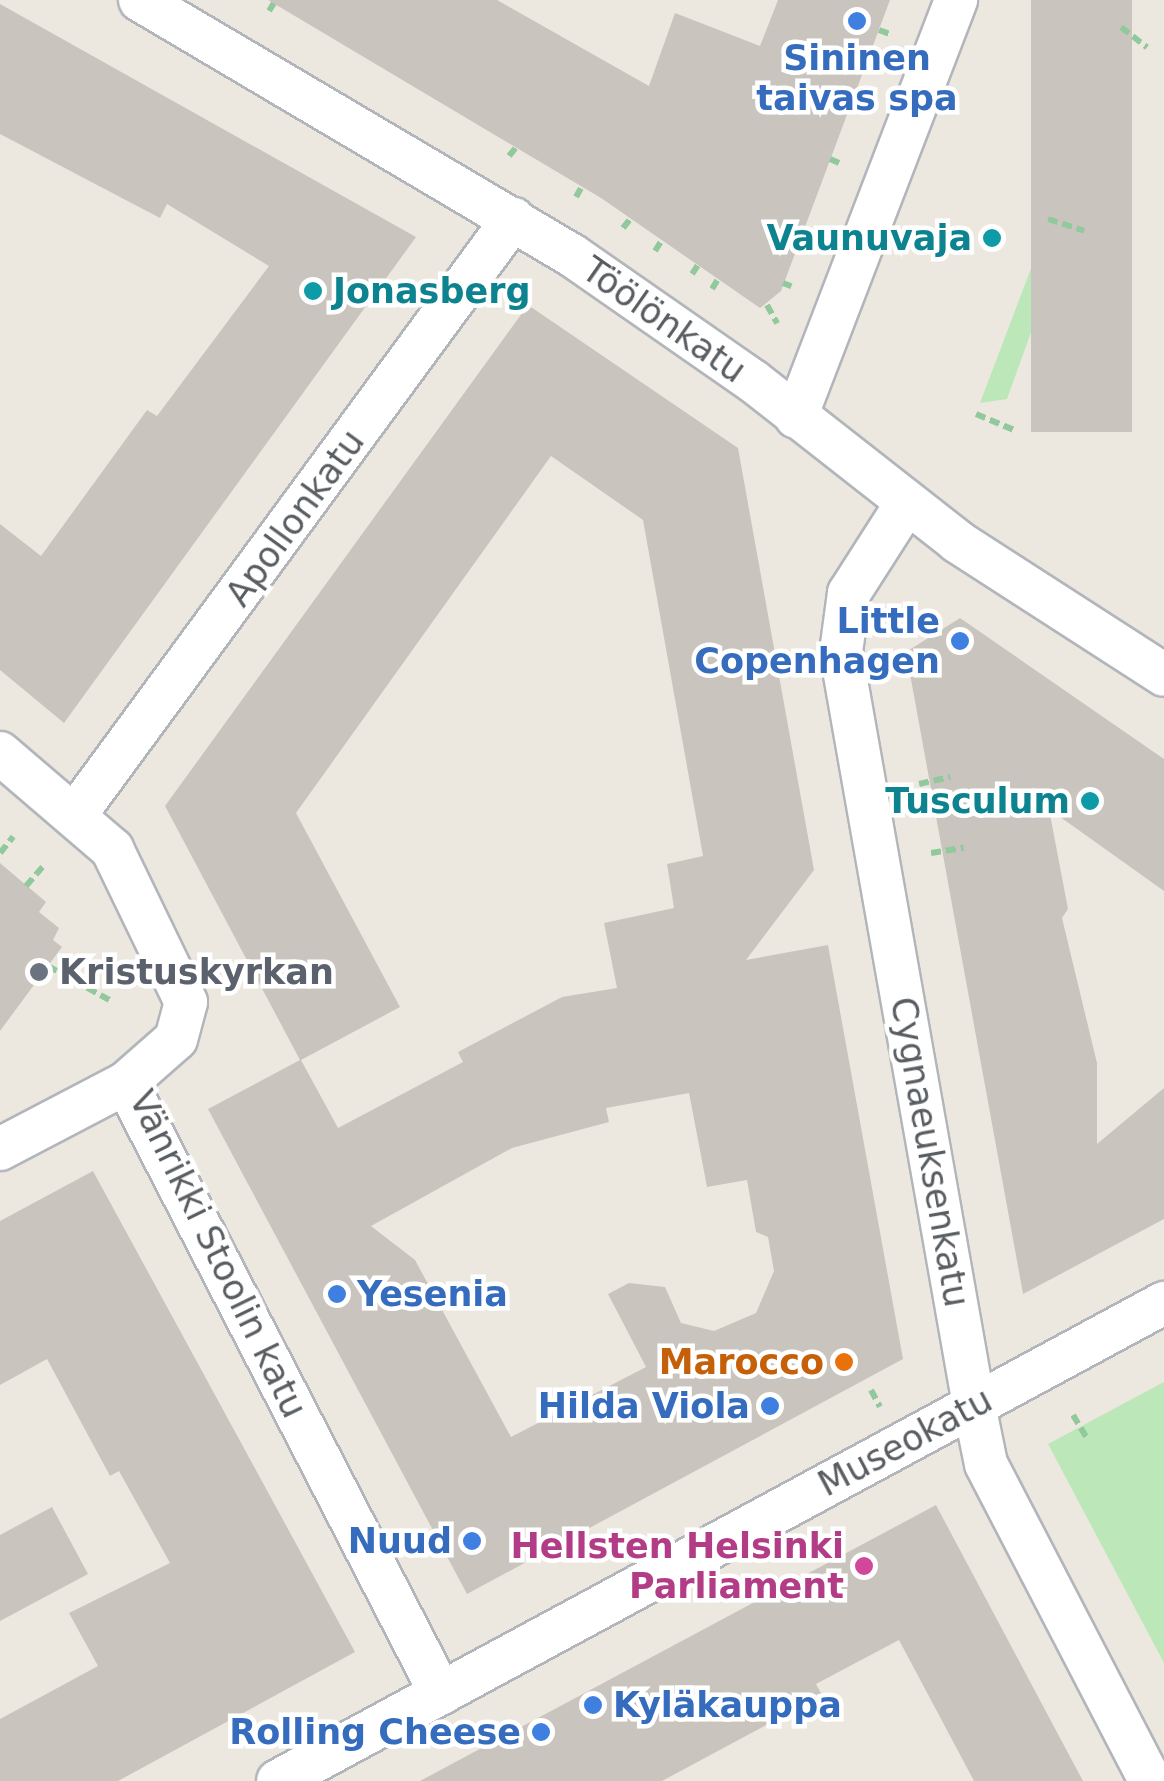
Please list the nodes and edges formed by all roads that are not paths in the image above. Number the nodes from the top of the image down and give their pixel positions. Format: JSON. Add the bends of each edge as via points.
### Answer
{"nodes":[{"id":1,"x":140,"y":0,"type":"edge"},
{"id":2,"x":956,"y":0,"type":"edge"},
{"id":3,"x":512,"y":220,"type":"junction"},
{"id":4,"x":796,"y":417,"type":"junction"},
{"id":5,"x":906,"y":504,"type":"junction"},
{"id":6,"x":1164,"y":675,"type":"edge"},
{"id":7,"x":0,"y":752,"type":"edge"},
{"id":8,"x":75,"y":814,"type":"junction"},
{"id":9,"x":126,"y":1083,"type":"junction"},
{"id":10,"x":0,"y":1149,"type":"edge"},
{"id":11,"x":1164,"y":1303,"type":"edge"},
{"id":12,"x":974,"y":1404,"type":"junction"},
{"id":13,"x":441,"y":1694,"type":"junction"},
{"id":14,"x":278,"y":1781,"type":"edge"},
{"id":15,"x":1150,"y":1781,"type":"edge"}],
"edges":[{"from":1,"to":3,"type":"street","name":"Töölönkatu"},
{"from":2,"to":4,"type":"street"},
{"from":3,"to":4,"type":"street","name":"Töölönkatu"},
{"from":3,"to":8,"type":"street","name":"Apollonkatu"},
{"from":4,"to":5,"type":"street","name":"Töölönkatu"},
{"from":5,"to":6,"type":"street","name":"Töölönkatu"},
{"from":5,"to":12,"type":"street","name":"Cygnaeuksenkatu","via":[[849,593],[841,652]]},
{"from":7,"to":8,"type":"street","name":"Vänrikki Stoolin katu"},
{"from":8,"to":9,"type":"street","name":"Vänrikki Stoolin katu","via":[[112,849],[188,1015],[176,1039]]},
{"from":9,"to":10,"type":"street"},
{"from":9,"to":13,"type":"street","name":"Vänrikki Stoolin katu"},
{"from":11,"to":12,"type":"street","name":"Museokatu"},
{"from":12,"to":13,"type":"street","name":"Museokatu"},
{"from":12,"to":15,"type":"street","name":"Cygnaeuksenkatu","via":[[986,1464]]},
{"from":13,"to":14,"type":"street","name":"Museokatu"}]}
